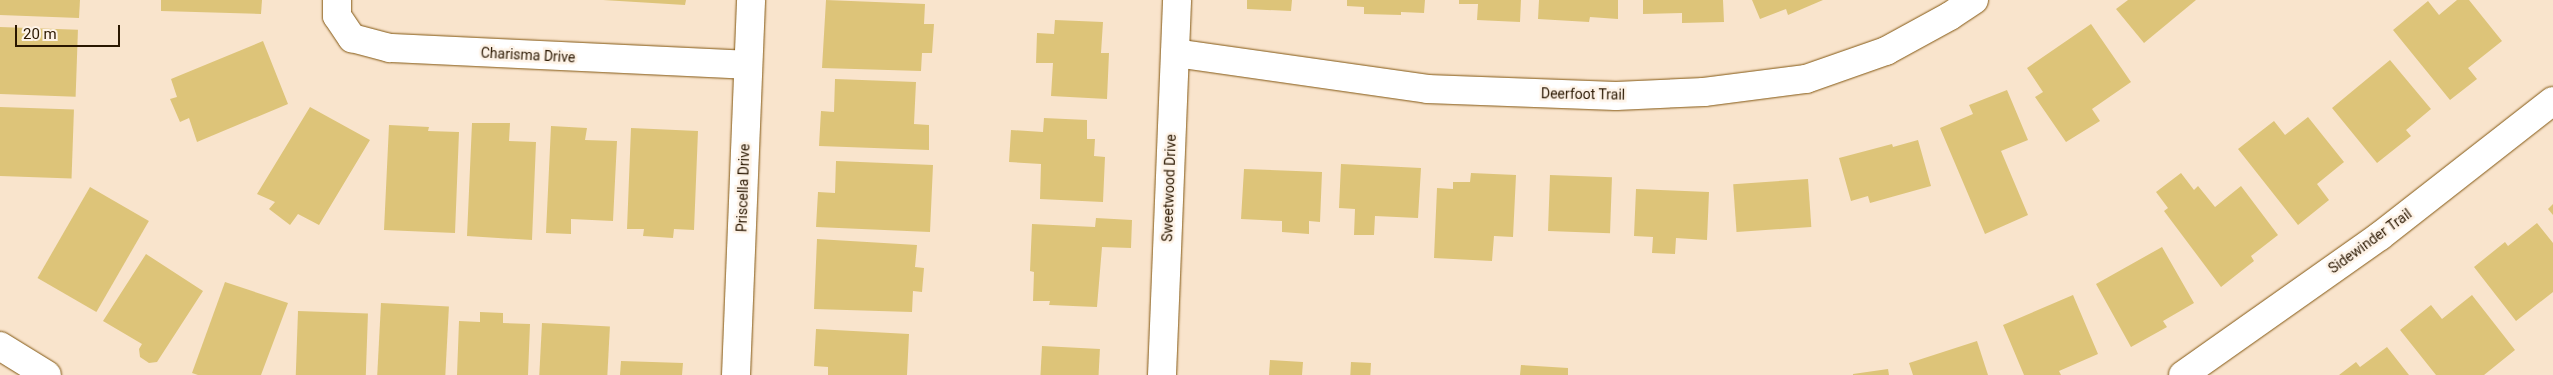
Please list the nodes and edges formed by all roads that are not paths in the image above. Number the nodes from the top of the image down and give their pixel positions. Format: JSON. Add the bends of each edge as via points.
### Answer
{"nodes":[{"id":1,"x":337,"y":0,"type":"edge"},
{"id":2,"x":751,"y":0,"type":"edge"},
{"id":3,"x":1176,"y":0,"type":"edge"},
{"id":4,"x":1974,"y":0,"type":"edge"},
{"id":5,"x":1174,"y":53,"type":"junction"},
{"id":6,"x":748,"y":65,"type":"junction"},
{"id":7,"x":2553,"y":101,"type":"edge"},
{"id":8,"x":0,"y":346,"type":"edge"},
{"id":9,"x":47,"y":375,"type":"edge"},
{"id":10,"x":736,"y":375,"type":"edge"},
{"id":11,"x":1162,"y":375,"type":"edge"},
{"id":12,"x":2183,"y":375,"type":"edge"}],
"edges":[{"from":1,"to":6,"type":"street","name":"Charisma Drive","via":[[337,16],[352,38],[390,48]]},
{"from":2,"to":6,"type":"street","name":"Priscella Drive"},
{"from":3,"to":5,"type":"street","name":"Sweetwood Drive"},
{"from":4,"to":5,"type":"street","name":"Deerfoot Trail","via":[[1886,51],[1815,76],[1704,92],[1616,96],[1427,89]]},
{"from":5,"to":11,"type":"street","name":"Sweetwood Drive"},
{"from":6,"to":10,"type":"street","name":"Priscella Drive"},
{"from":7,"to":12,"type":"street","name":"Sidewinder Trail","via":[[2380,236]]},
{"from":8,"to":9,"type":"street"}]}
